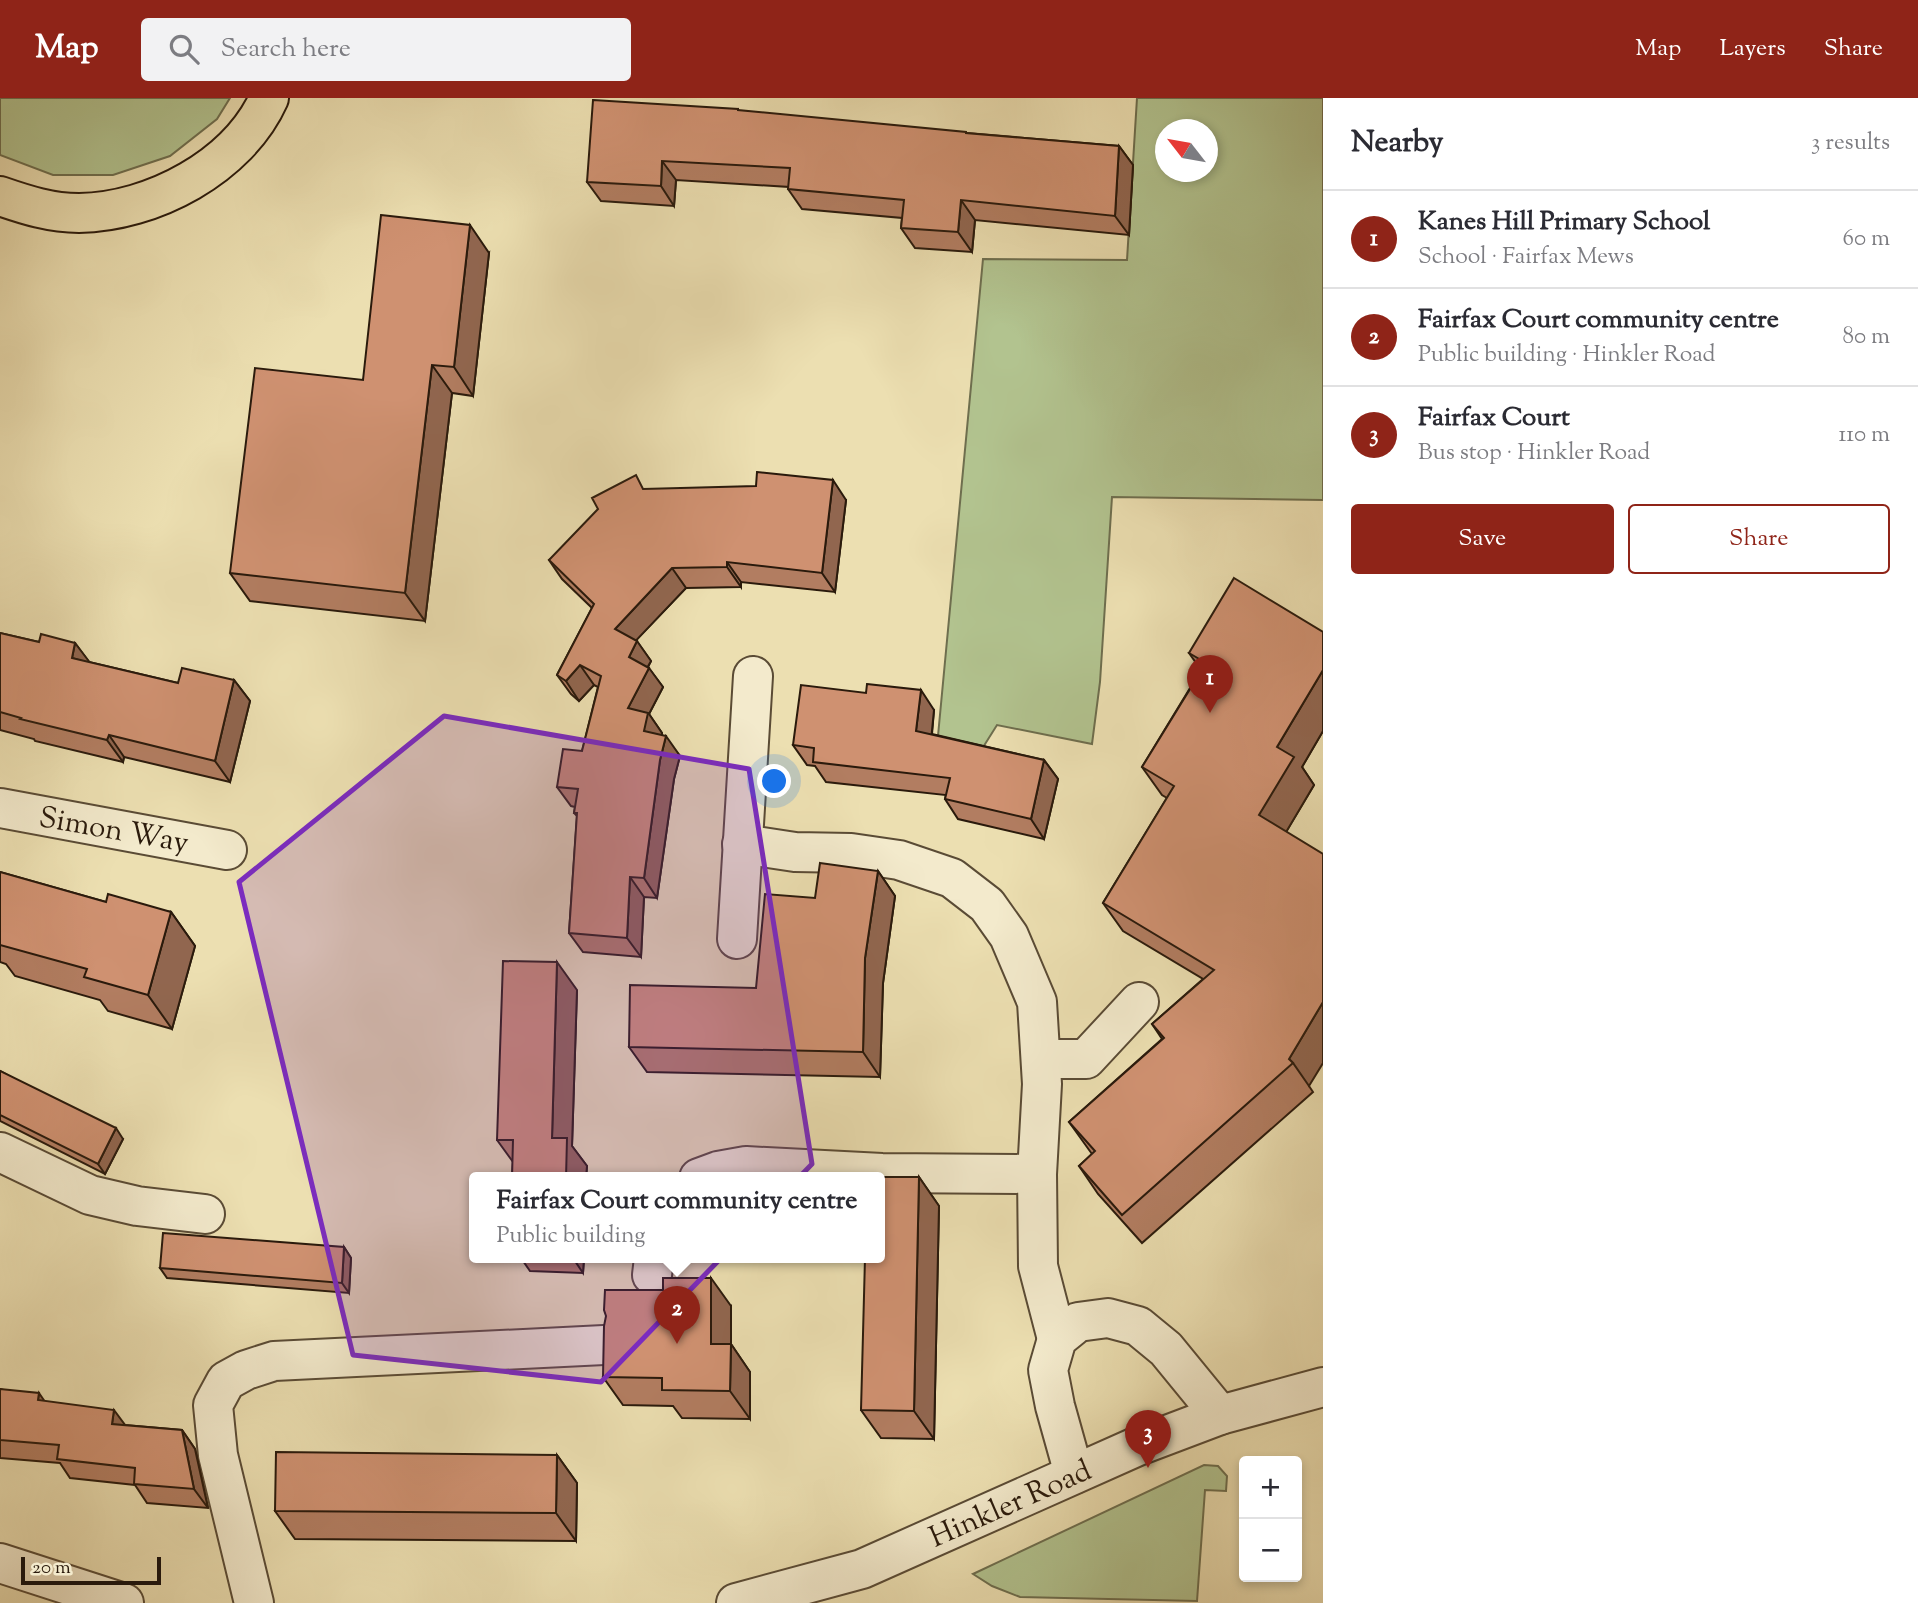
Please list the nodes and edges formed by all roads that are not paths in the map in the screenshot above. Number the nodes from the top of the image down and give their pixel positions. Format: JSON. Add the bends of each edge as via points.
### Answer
{"nodes":[{"id":1,"x":272,"y":101,"type":"edge"},
{"id":2,"x":11,"y":206,"type":"edge"},
{"id":3,"x":753,"y":676,"type":"dead end"},
{"id":4,"x":0,"y":808,"type":"edge"},
{"id":5,"x":742,"y":844,"type":"junction"},
{"id":6,"x":227,"y":850,"type":"dead end"},
{"id":7,"x":737,"y":939,"type":"dead end"},
{"id":8,"x":1139,"y":1002,"type":"dead end"},
{"id":9,"x":1041,"y":1059,"type":"junction"},
{"id":10,"x":0,"y":1152,"type":"edge"},
{"id":11,"x":715,"y":1172,"type":"edge"},
{"id":12,"x":863,"y":1172,"type":"edge"},
{"id":13,"x":885,"y":1173,"type":"edge"},
{"id":14,"x":1037,"y":1174,"type":"junction"},
{"id":15,"x":205,"y":1213,"type":"dead end"},
{"id":16,"x":1058,"y":1339,"type":"junction"},
{"id":17,"x":604,"y":1345,"type":"edge"},
{"id":18,"x":1323,"y":1387,"type":"edge"},
{"id":19,"x":1220,"y":1415,"type":"junction"},
{"id":20,"x":1074,"y":1474,"type":"junction"},
{"id":21,"x":0,"y":1563,"type":"edge"},
{"id":22,"x":124,"y":1603,"type":"edge"},
{"id":23,"x":254,"y":1603,"type":"edge"},
{"id":24,"x":736,"y":1603,"type":"edge"}],
"edges":[{"from":1,"to":2,"type":"main road","via":[[237,144],[204,173],[165,195],[122,208],[78,213]]},
{"from":3,"to":5,"type":"street"},
{"from":4,"to":6,"type":"street","name":"Simon Way"},
{"from":5,"to":7,"type":"street"},
{"from":5,"to":9,"type":"street","via":[[899,860],[952,878],[987,905],[1009,936],[1037,1002]]},
{"from":8,"to":9,"type":"street","via":[[1086,1059]]},
{"from":9,"to":14,"type":"street"},
{"from":10,"to":15,"type":"street","via":[[90,1195],[136,1206]]},
{"from":11,"to":12,"type":"street","via":[[746,1166]]},
{"from":13,"to":14,"type":"street"},
{"from":14,"to":16,"type":"street","via":[[1038,1266]]},
{"from":16,"to":19,"type":"street","via":[[1078,1322],[1108,1318],[1138,1326],[1166,1349]]},
{"from":16,"to":20,"type":"street","via":[[1048,1370]]},
{"from":17,"to":23,"type":"street","via":[[274,1362],[226,1381],[213,1405],[218,1455]]},
{"from":18,"to":19,"type":"street","name":"Hinkler Road"},
{"from":19,"to":20,"type":"street","name":"Hinkler Road"},
{"from":20,"to":24,"type":"street","name":"Hinkler Road","via":[[862,1569]]},
{"from":21,"to":22,"type":"street"}]}
